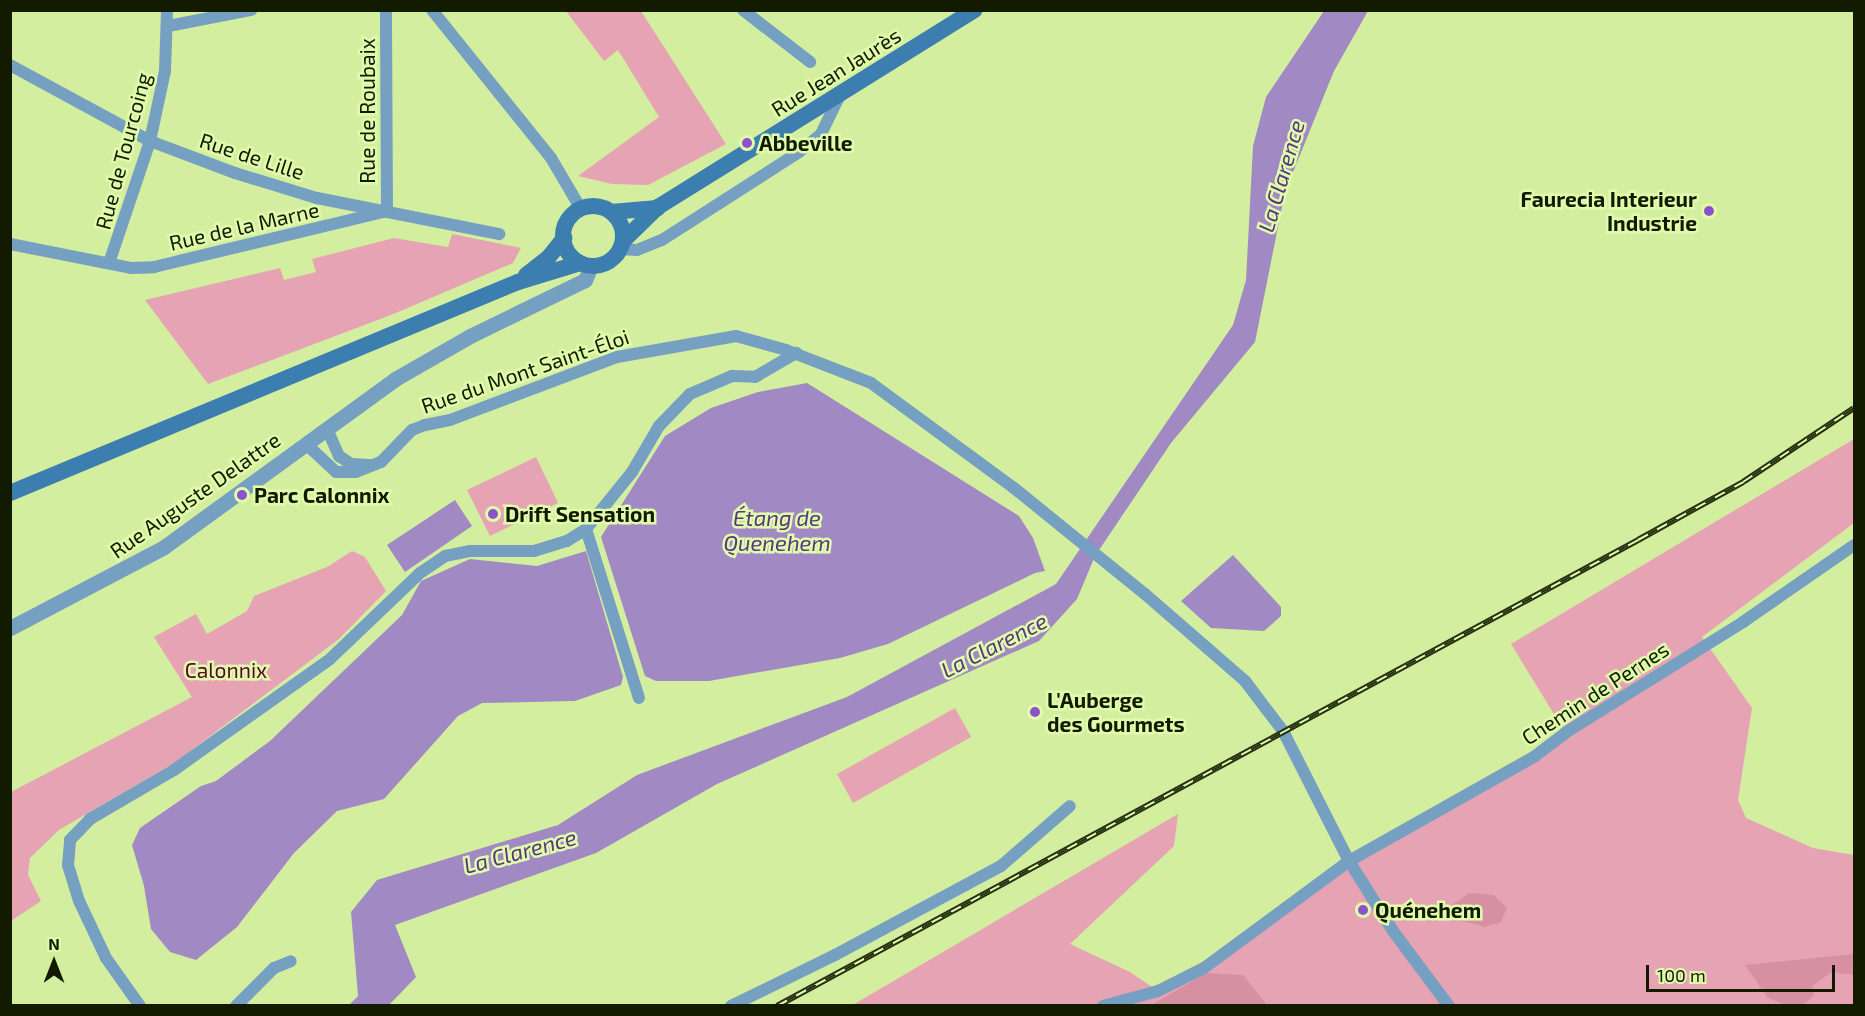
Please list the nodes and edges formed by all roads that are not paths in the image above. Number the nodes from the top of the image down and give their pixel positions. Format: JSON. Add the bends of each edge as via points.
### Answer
{"nodes":[{"id":1,"x":167,"y":10,"type":"edge"},
{"id":2,"x":251,"y":10,"type":"edge"},
{"id":3,"x":386,"y":10,"type":"edge"},
{"id":4,"x":432,"y":10,"type":"edge"},
{"id":5,"x":743,"y":10,"type":"edge"},
{"id":6,"x":975,"y":10,"type":"edge"},
{"id":7,"x":168,"y":26,"type":"junction"},
{"id":8,"x":810,"y":62,"type":"dead end"},
{"id":9,"x":10,"y":65,"type":"edge"},
{"id":10,"x":839,"y":97,"type":"junction"},
{"id":11,"x":150,"y":141,"type":"junction"},
{"id":12,"x":658,"y":207,"type":"junction"},
{"id":13,"x":581,"y":209,"type":"junction"},
{"id":14,"x":387,"y":211,"type":"junction"},
{"id":15,"x":611,"y":212,"type":"junction"},
{"id":16,"x":499,"y":234,"type":"dead end"},
{"id":17,"x":564,"y":238,"type":"junction"},
{"id":18,"x":10,"y":244,"type":"edge"},
{"id":19,"x":621,"y":245,"type":"junction"},
{"id":20,"x":109,"y":263,"type":"junction"},
{"id":21,"x":586,"y":264,"type":"junction"},
{"id":22,"x":518,"y":282,"type":"junction"},
{"id":23,"x":796,"y":353,"type":"junction"},
{"id":24,"x":327,"y":429,"type":"junction"},
{"id":25,"x":306,"y":444,"type":"junction"},
{"id":26,"x":374,"y":465,"type":"junction"},
{"id":27,"x":10,"y":493,"type":"edge"},
{"id":28,"x":586,"y":529,"type":"junction"},
{"id":29,"x":1854,"y":545,"type":"edge"},
{"id":30,"x":10,"y":627,"type":"edge"},
{"id":31,"x":639,"y":698,"type":"dead end"},
{"id":32,"x":1070,"y":806,"type":"dead end"},
{"id":33,"x":1349,"y":861,"type":"junction"},
{"id":34,"x":291,"y":961,"type":"dead end"},
{"id":35,"x":140,"y":1005,"type":"edge"},
{"id":36,"x":236,"y":1005,"type":"edge"},
{"id":37,"x":731,"y":1005,"type":"edge"},
{"id":38,"x":1103,"y":1005,"type":"edge"},
{"id":39,"x":1449,"y":1005,"type":"edge"}],
"edges":[{"from":1,"to":7,"type":"street","name":"Rue de Tourcoing"},
{"from":2,"to":7,"type":"street"},
{"from":3,"to":14,"type":"street","name":"Rue de Roubaix"},
{"from":4,"to":13,"type":"street","via":[[551,158]]},
{"from":5,"to":8,"type":"street"},
{"from":6,"to":10,"type":"main road","name":"Rue Jean Jaurès"},
{"from":7,"to":11,"type":"street","name":"Rue de Tourcoing","via":[[165,71]]},
{"from":9,"to":11,"type":"street","name":"Rue de Lille"},
{"from":10,"to":12,"type":"main road","name":"Rue Jean Jaurès"},
{"from":10,"to":19,"type":"street","via":[[821,134],[799,152],[662,240],[637,250]]},
{"from":11,"to":14,"type":"street","name":"Rue de Lille","via":[[286,189]]},
{"from":11,"to":20,"type":"street","name":"Rue de Tourcoing"},
{"from":12,"to":15,"type":"main road","name":"Rue Jean Jaurès"},
{"from":12,"to":19,"type":"main road","name":"Rue Jean Jaurès"},
{"from":13,"to":15,"type":"main road","via":[[596,206]]},
{"from":13,"to":17,"type":"main road","via":[[568,220]]},
{"from":14,"to":16,"type":"street","name":"Rue de Lille"},
{"from":14,"to":20,"type":"street","name":"Rue de la Marne","via":[[154,267],[130,268]]},
{"from":15,"to":19,"type":"main road","via":[[621,225]]},
{"from":17,"to":21,"type":"main road","via":[[567,250]]},
{"from":17,"to":22,"type":"main road","via":[[548,258]]},
{"from":18,"to":20,"type":"street","name":"Rue de la Marne"},
{"from":19,"to":21,"type":"main road","via":[[611,260]]},
{"from":21,"to":22,"type":"main road"},
{"from":21,"to":24,"type":"street","name":"Rue Auguste Delattre","via":[[585,280],[442,352]]},
{"from":22,"to":27,"type":"main road"},
{"from":23,"to":26,"type":"street","name":"Rue du Mont Saint-Éloi","via":[[736,336],[617,357],[461,416],[412,430],[401,446]]},
{"from":23,"to":28,"type":"street","via":[[755,377],[732,376],[690,394],[659,426],[632,472]]},
{"from":23,"to":33,"type":"street","name":"Rue du Mont Saint-Éloi","via":[[872,383],[1105,562],[1264,702]]},
{"from":24,"to":25,"type":"street","name":"Rue Auguste Delattre"},
{"from":24,"to":26,"type":"street","via":[[339,456],[351,464]]},
{"from":25,"to":26,"type":"street","name":"Rue du Mont Saint-Éloi","via":[[336,472],[357,472]]},
{"from":25,"to":30,"type":"street","name":"Rue Auguste Delattre","via":[[148,557]]},
{"from":28,"to":31,"type":"street"},
{"from":28,"to":35,"type":"street","via":[[567,541],[534,551],[470,551],[445,556],[420,573],[330,659],[174,770],[90,819],[70,840],[68,865],[79,902],[106,958]]},
{"from":29,"to":33,"type":"street","name":"Chemin de Pernes","via":[[1535,756]]},
{"from":32,"to":37,"type":"street","via":[[1001,866],[835,955]]},
{"from":33,"to":38,"type":"street","name":"Chemin de Pernes","via":[[1204,968],[1158,991]]},
{"from":33,"to":39,"type":"street","via":[[1393,931]]},
{"from":34,"to":36,"type":"street","via":[[274,968]]}]}
